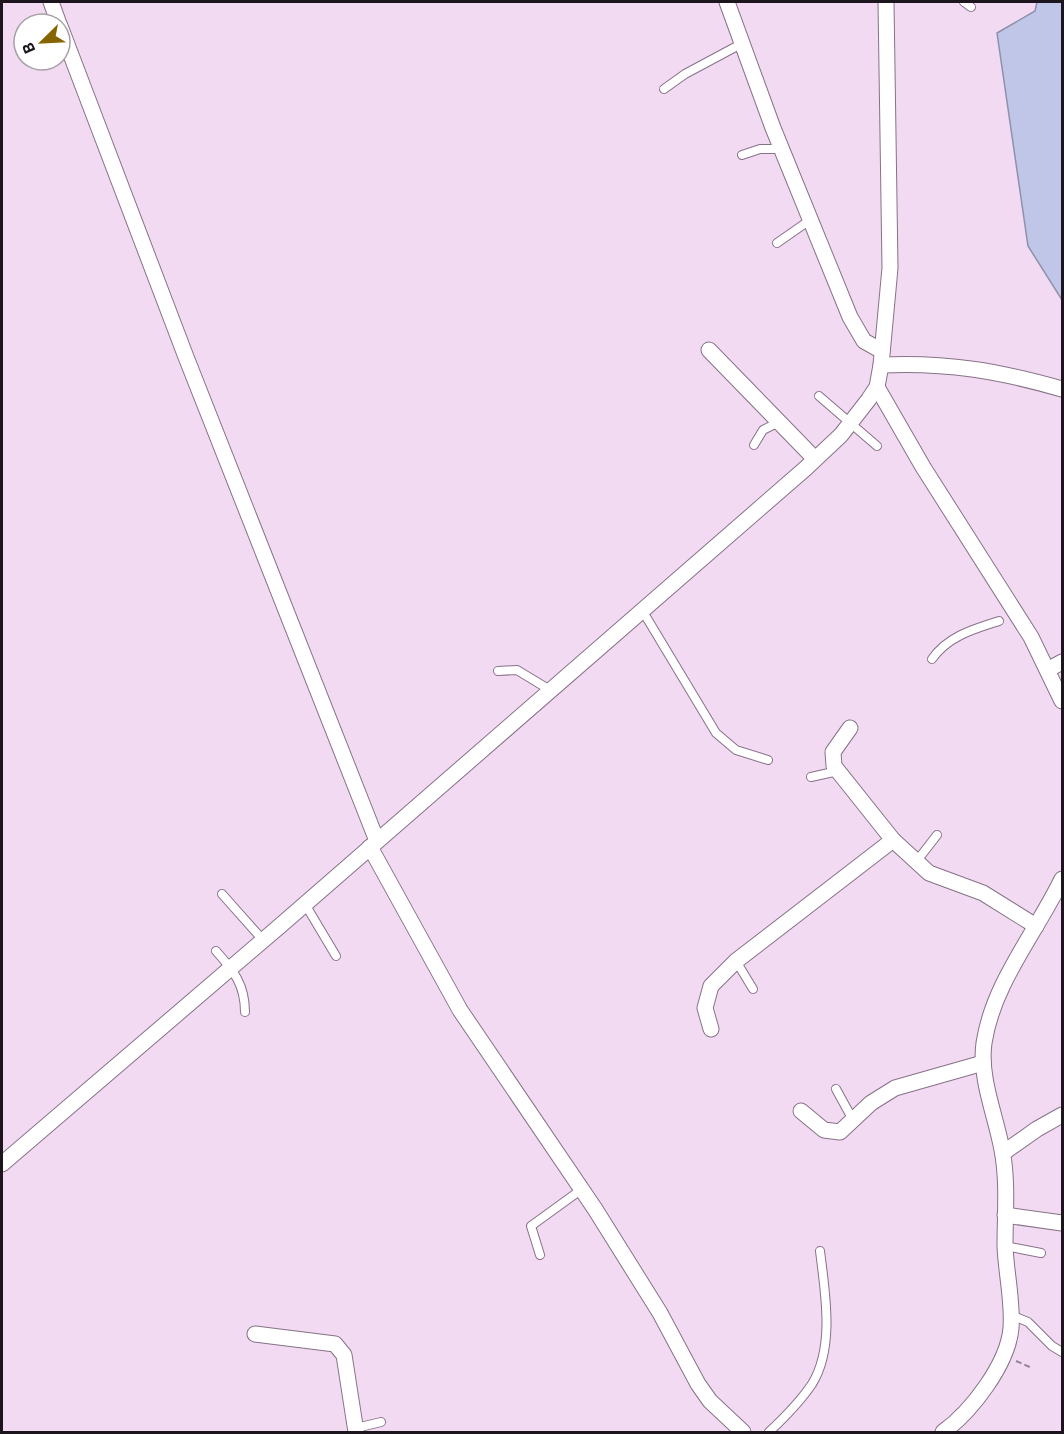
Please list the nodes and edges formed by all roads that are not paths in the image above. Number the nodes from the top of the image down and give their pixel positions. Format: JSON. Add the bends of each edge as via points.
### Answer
{"nodes":[{"id":1,"x":728,"y":2,"type":"edge"},
{"id":2,"x":886,"y":2,"type":"edge"},
{"id":3,"x":741,"y":45,"type":"junction"},
{"id":4,"x":72,"y":57,"type":"edge"},
{"id":5,"x":664,"y":89,"type":"dead end"},
{"id":6,"x":782,"y":150,"type":"junction"},
{"id":7,"x":742,"y":156,"type":"dead end"},
{"id":8,"x":810,"y":220,"type":"junction"},
{"id":9,"x":777,"y":243,"type":"dead end"},
{"id":10,"x":709,"y":350,"type":"dead end"},
{"id":11,"x":881,"y":358,"type":"junction"},
{"id":12,"x":877,"y":387,"type":"junction"},
{"id":13,"x":1062,"y":389,"type":"edge"},
{"id":14,"x":819,"y":396,"type":"dead end"},
{"id":15,"x":779,"y":422,"type":"junction"},
{"id":16,"x":852,"y":422,"type":"junction"},
{"id":17,"x":754,"y":445,"type":"dead end"},
{"id":18,"x":877,"y":446,"type":"dead end"},
{"id":19,"x":815,"y":459,"type":"junction"},
{"id":20,"x":642,"y":610,"type":"junction"},
{"id":21,"x":999,"y":621,"type":"dead end"},
{"id":22,"x":932,"y":659,"type":"dead end"},
{"id":23,"x":1056,"y":666,"type":"edge"},
{"id":24,"x":498,"y":670,"type":"dead end"},
{"id":25,"x":550,"y":690,"type":"junction"},
{"id":26,"x":1062,"y":701,"type":"edge"},
{"id":27,"x":850,"y":728,"type":"dead end"},
{"id":28,"x":768,"y":760,"type":"dead end"},
{"id":29,"x":838,"y":771,"type":"junction"},
{"id":30,"x":811,"y":777,"type":"dead end"},
{"id":31,"x":937,"y":835,"type":"dead end"},
{"id":32,"x":893,"y":840,"type":"junction"},
{"id":33,"x":374,"y":844,"type":"junction"},
{"id":34,"x":916,"y":862,"type":"junction"},
{"id":35,"x":1062,"y":879,"type":"edge"},
{"id":36,"x":222,"y":894,"type":"dead end"},
{"id":37,"x":305,"y":904,"type":"junction"},
{"id":38,"x":1036,"y":926,"type":"junction"},
{"id":39,"x":263,"y":940,"type":"junction"},
{"id":40,"x":216,"y":951,"type":"dead end"},
{"id":41,"x":336,"y":956,"type":"dead end"},
{"id":42,"x":736,"y":961,"type":"junction"},
{"id":43,"x":231,"y":968,"type":"junction"},
{"id":44,"x":753,"y":989,"type":"dead end"},
{"id":45,"x":245,"y":1012,"type":"dead end"},
{"id":46,"x":711,"y":1029,"type":"dead end"},
{"id":47,"x":983,"y":1063,"type":"junction"},
{"id":48,"x":836,"y":1089,"type":"dead end"},
{"id":49,"x":801,"y":1111,"type":"dead end"},
{"id":50,"x":1062,"y":1116,"type":"edge"},
{"id":51,"x":853,"y":1120,"type":"junction"},
{"id":52,"x":1003,"y":1153,"type":"junction"},
{"id":53,"x":2,"y":1164,"type":"edge"},
{"id":54,"x":582,"y":1189,"type":"junction"},
{"id":55,"x":1005,"y":1215,"type":"junction"},
{"id":56,"x":1062,"y":1223,"type":"edge"},
{"id":57,"x":1005,"y":1246,"type":"junction"},
{"id":58,"x":820,"y":1251,"type":"dead end"},
{"id":59,"x":1041,"y":1253,"type":"dead end"},
{"id":60,"x":540,"y":1255,"type":"dead end"},
{"id":61,"x":1010,"y":1314,"type":"junction"},
{"id":62,"x":255,"y":1334,"type":"dead end"},
{"id":63,"x":1062,"y":1352,"type":"edge"},
{"id":64,"x":381,"y":1422,"type":"dead end"},
{"id":65,"x":356,"y":1430,"type":"edge"},
{"id":66,"x":951,"y":1430,"type":"edge"},
{"id":67,"x":742,"y":1432,"type":"edge"},
{"id":68,"x":769,"y":1432,"type":"edge"}],
"edges":[{"from":1,"to":3,"type":"street"},
{"from":2,"to":11,"type":"street","via":[[890,268]]},
{"from":3,"to":5,"type":"lane"},
{"from":3,"to":6,"type":"street"},
{"from":4,"to":33,"type":"street"},
{"from":6,"to":7,"type":"lane","via":[[760,149]]},
{"from":6,"to":8,"type":"street"},
{"from":8,"to":9,"type":"lane"},
{"from":8,"to":11,"type":"street","via":[[858,332]]},
{"from":10,"to":15,"type":"street"},
{"from":11,"to":12,"type":"street"},
{"from":11,"to":13,"type":"street","via":[[976,367]]},
{"from":12,"to":16,"type":"street"},
{"from":12,"to":23,"type":"street","via":[[1013,615]]},
{"from":14,"to":16,"type":"lane"},
{"from":15,"to":17,"type":"lane","via":[[763,430]]},
{"from":15,"to":19,"type":"street"},
{"from":16,"to":18,"type":"lane"},
{"from":16,"to":19,"type":"street"},
{"from":19,"to":20,"type":"street"},
{"from":20,"to":25,"type":"street"},
{"from":20,"to":28,"type":"lane","via":[[716,733],[736,750]]},
{"from":21,"to":22,"type":"lane","via":[[966,632],[944,645]]},
{"from":23,"to":26,"type":"street"},
{"from":24,"to":25,"type":"lane","via":[[517,670]]},
{"from":25,"to":33,"type":"street"},
{"from":27,"to":29,"type":"street","via":[[833,752]]},
{"from":29,"to":30,"type":"lane"},
{"from":29,"to":32,"type":"street"},
{"from":31,"to":34,"type":"lane"},
{"from":32,"to":34,"type":"street"},
{"from":32,"to":42,"type":"street"},
{"from":33,"to":37,"type":"street"},
{"from":33,"to":54,"type":"street","via":[[460,1010]]},
{"from":34,"to":38,"type":"street","via":[[939,879],[983,893]]},
{"from":35,"to":38,"type":"street"},
{"from":36,"to":39,"type":"lane"},
{"from":37,"to":39,"type":"street"},
{"from":37,"to":41,"type":"lane"},
{"from":38,"to":47,"type":"street","via":[[995,1002]]},
{"from":39,"to":43,"type":"street"},
{"from":40,"to":43,"type":"lane"},
{"from":42,"to":44,"type":"lane"},
{"from":42,"to":46,"type":"street","via":[[706,996],[705,1016]]},
{"from":43,"to":45,"type":"lane","via":[[243,988]]},
{"from":43,"to":53,"type":"street"},
{"from":47,"to":51,"type":"street","via":[[895,1088]]},
{"from":47,"to":52,"type":"street"},
{"from":48,"to":51,"type":"lane"},
{"from":49,"to":51,"type":"street","via":[[824,1130],[835,1133]]},
{"from":50,"to":52,"type":"street"},
{"from":52,"to":55,"type":"street"},
{"from":54,"to":60,"type":"lane","via":[[531,1226]]},
{"from":54,"to":67,"type":"street","via":[[660,1313],[698,1384]]},
{"from":55,"to":56,"type":"street"},
{"from":55,"to":57,"type":"street"},
{"from":57,"to":59,"type":"lane"},
{"from":57,"to":61,"type":"street"},
{"from":58,"to":68,"type":"lane","via":[[826,1320],[822,1360],[796,1406]]},
{"from":61,"to":63,"type":"lane","via":[[1028,1322]]},
{"from":61,"to":66,"type":"street","via":[[1011,1330],[985,1389]]},
{"from":62,"to":65,"type":"street","via":[[335,1344],[344,1355]]},
{"from":64,"to":65,"type":"lane"}]}
